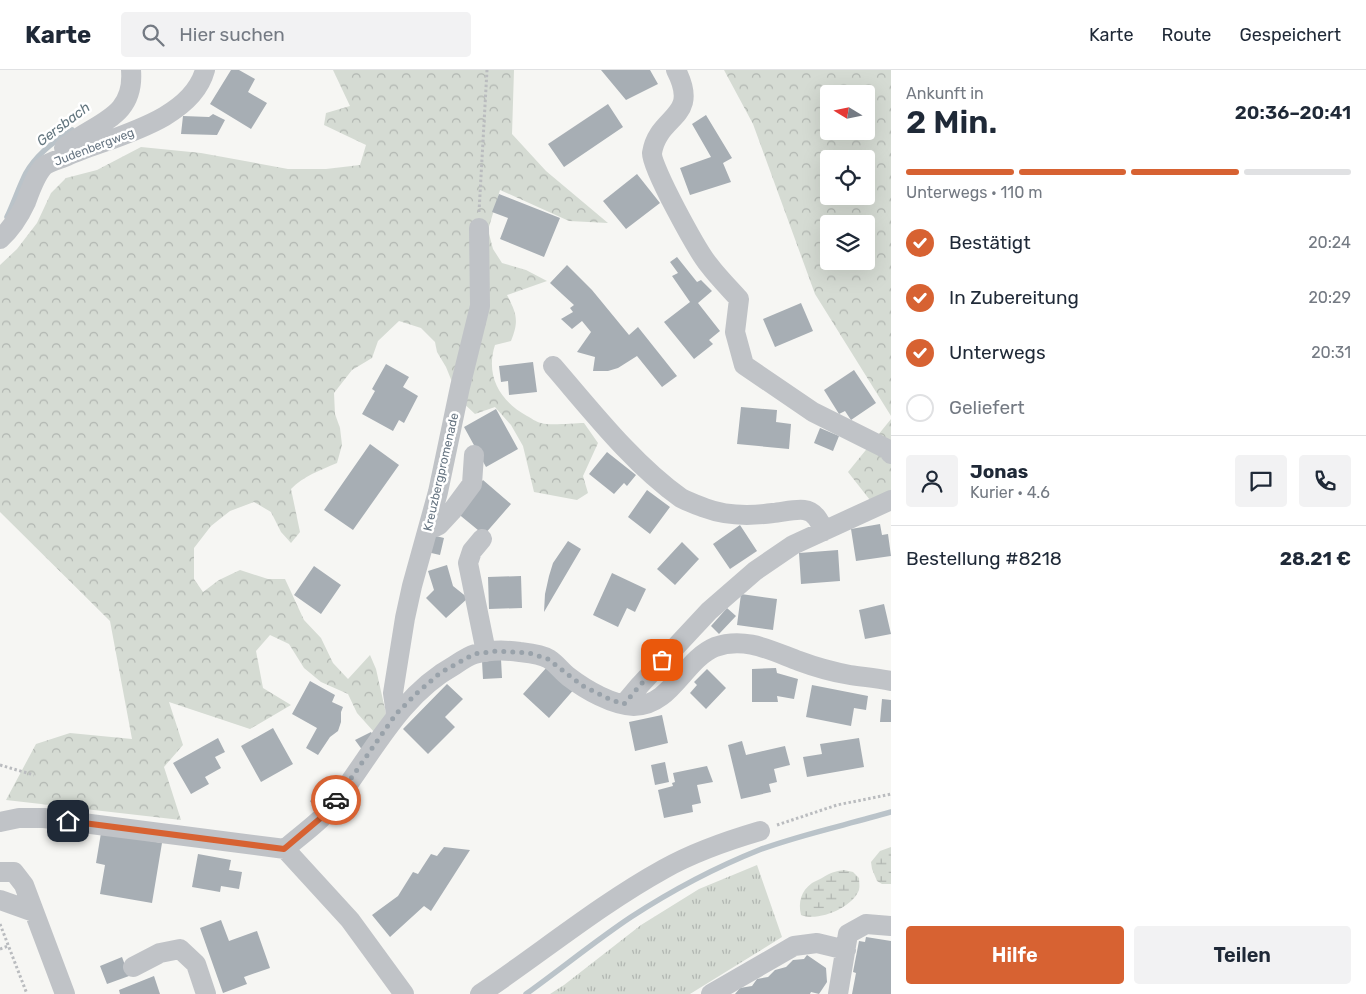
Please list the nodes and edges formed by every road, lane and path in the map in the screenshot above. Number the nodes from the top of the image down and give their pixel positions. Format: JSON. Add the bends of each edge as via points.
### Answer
{"nodes":[{"id":1,"x":132,"y":70,"type":"edge"},
{"id":2,"x":205,"y":70,"type":"edge"},
{"id":3,"x":487,"y":70,"type":"edge"},
{"id":4,"x":676,"y":70,"type":"edge"},
{"id":5,"x":44,"y":166,"type":"junction"},
{"id":6,"x":479,"y":228,"type":"joint"},
{"id":7,"x":0,"y":239,"type":"edge"},
{"id":8,"x":553,"y":366,"type":"dead end"},
{"id":9,"x":891,"y":454,"type":"edge"},
{"id":10,"x":474,"y":455,"type":"dead end"},
{"id":11,"x":891,"y":500,"type":"edge"},
{"id":12,"x":428,"y":526,"type":"junction"},
{"id":13,"x":824,"y":531,"type":"junction"},
{"id":14,"x":482,"y":539,"type":"dead end"},
{"id":15,"x":486,"y":652,"type":"junction"},
{"id":16,"x":891,"y":681,"type":"edge"},
{"id":17,"x":624,"y":704,"type":"junction"},
{"id":18,"x":396,"y":714,"type":"junction"},
{"id":19,"x":0,"y":764,"type":"edge"},
{"id":20,"x":34,"y":775,"type":"dead end"},
{"id":21,"x":891,"y":794,"type":"edge"},
{"id":22,"x":0,"y":822,"type":"edge"},
{"id":23,"x":760,"y":831,"type":"joint"},
{"id":24,"x":284,"y":849,"type":"junction"},
{"id":25,"x":0,"y":872,"type":"edge"},
{"id":26,"x":0,"y":900,"type":"edge"},
{"id":27,"x":34,"y":912,"type":"junction"},
{"id":28,"x":0,"y":924,"type":"edge"},
{"id":29,"x":891,"y":926,"type":"edge"},
{"id":30,"x":8,"y":946,"type":"junction"},
{"id":31,"x":0,"y":949,"type":"edge"},
{"id":32,"x":846,"y":950,"type":"junction"},
{"id":33,"x":133,"y":967,"type":"dead end"},
{"id":34,"x":27,"y":994,"type":"edge"},
{"id":35,"x":65,"y":994,"type":"edge"},
{"id":36,"x":206,"y":994,"type":"edge"},
{"id":37,"x":404,"y":994,"type":"edge"},
{"id":38,"x":480,"y":994,"type":"edge"},
{"id":39,"x":711,"y":994,"type":"edge"},
{"id":40,"x":838,"y":994,"type":"edge"}],
"edges":[{"from":1,"to":5,"type":"street","via":[[125,104],[111,117],[71,142]]},
{"from":2,"to":5,"type":"street","name":"Judenbergweg","via":[[193,93],[146,127]]},
{"from":3,"to":6,"type":"path"},
{"from":4,"to":9,"type":"street","via":[[684,85],[681,110],[657,137],[652,155],[658,173],[708,264],[739,299],[735,332],[744,365],[813,412]]},
{"from":5,"to":7,"type":"street","name":"Judenbergweg","via":[[17,218]]},
{"from":6,"to":12,"type":"street","name":"Kreuzbergpromenade","via":[[480,306]]},
{"from":8,"to":13,"type":"street","via":[[616,437],[682,499],[733,514],[803,510],[817,518]]},
{"from":10,"to":12,"type":"street","via":[[470,489],[445,520],[436,526]]},
{"from":11,"to":13,"type":"street"},
{"from":12,"to":18,"type":"street","name":"Kreuzbergpromenade","via":[[401,638],[393,693]]},
{"from":13,"to":17,"type":"street","via":[[793,545],[708,610]]},
{"from":14,"to":15,"type":"street","via":[[472,551],[468,563]]},
{"from":15,"to":17,"type":"street","via":[[516,652],[548,659],[583,686]]},
{"from":15,"to":18,"type":"street","via":[[474,654],[440,673]]},
{"from":16,"to":17,"type":"street","via":[[801,662],[748,643],[728,644],[703,655],[662,696],[633,706]]},
{"from":18,"to":24,"type":"street","via":[[329,811]]},
{"from":19,"to":20,"type":"path"},
{"from":21,"to":23,"type":"path","via":[[837,805]]},
{"from":22,"to":24,"type":"street","via":[[44,818]]},
{"from":23,"to":38,"type":"street","via":[[724,842],[664,869],[614,899]]},
{"from":24,"to":37,"type":"street","via":[[350,920]]},
{"from":25,"to":27,"type":"street","via":[[14,872],[24,885]]},
{"from":26,"to":27,"type":"street"},
{"from":27,"to":35,"type":"street"},
{"from":28,"to":30,"type":"path"},
{"from":29,"to":32,"type":"street","via":[[866,924],[848,934]]},
{"from":30,"to":31,"type":"path"},
{"from":30,"to":34,"type":"path"},
{"from":32,"to":39,"type":"street","via":[[817,943],[794,946]]},
{"from":32,"to":40,"type":"street"},
{"from":33,"to":36,"type":"street","via":[[160,953],[180,949],[196,964]]}]}
